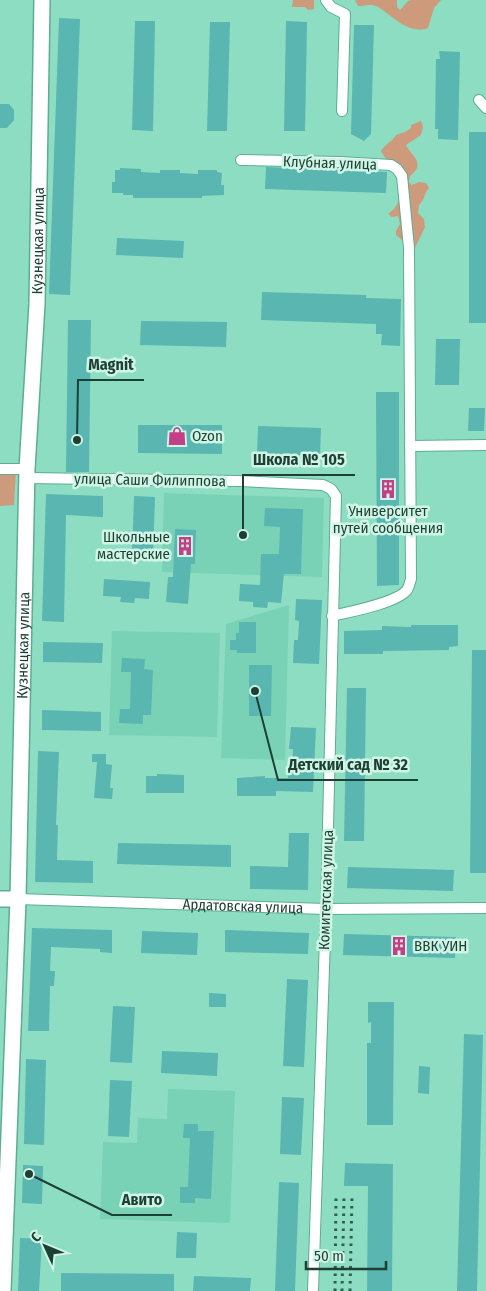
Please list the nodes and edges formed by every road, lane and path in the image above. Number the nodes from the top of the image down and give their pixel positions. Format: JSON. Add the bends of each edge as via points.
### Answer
{"nodes":[{"id":1,"x":42,"y":0,"type":"edge"},
{"id":2,"x":326,"y":0,"type":"edge"},
{"id":3,"x":342,"y":112,"type":"dead end"},
{"id":4,"x":240,"y":160,"type":"dead end"},
{"id":5,"x":410,"y":446,"type":"junction"},
{"id":6,"x":486,"y":446,"type":"edge"},
{"id":7,"x":0,"y":469,"type":"edge"},
{"id":8,"x":27,"y":473,"type":"junction"},
{"id":9,"x":331,"y":489,"type":"joint"},
{"id":10,"x":332,"y":616,"type":"junction"},
{"id":11,"x":0,"y":898,"type":"edge"},
{"id":12,"x":18,"y":899,"type":"junction"},
{"id":13,"x":326,"y":908,"type":"junction"},
{"id":14,"x":486,"y":908,"type":"edge"},
{"id":15,"x":3,"y":1291,"type":"edge"},
{"id":16,"x":313,"y":1291,"type":"edge"}],
"edges":[{"from":1,"to":8,"type":"street","name":"Кузнецкая улица","via":[[37,304]]},
{"from":2,"to":3,"type":"street","via":[[331,7],[345,14]]},
{"from":4,"to":5,"type":"street","name":"Клубная улица","via":[[391,165],[402,176],[409,248]]},
{"from":5,"to":6,"type":"street"},
{"from":5,"to":10,"type":"street","name":"Клубная улица","via":[[411,579],[408,589],[402,595],[366,608]]},
{"from":7,"to":8,"type":"street","name":"улица Саши Филиппова"},
{"from":8,"to":9,"type":"street","name":"улица Саши Филиппова","via":[[323,485]]},
{"from":8,"to":12,"type":"street","name":"Кузнецкая улица"},
{"from":9,"to":10,"type":"street","name":"Комитетская улица","via":[[336,496]]},
{"from":10,"to":13,"type":"street","name":"Комитетская улица"},
{"from":11,"to":12,"type":"street","name":"Ардатовская улица"},
{"from":12,"to":13,"type":"street","name":"Ардатовская улица"},
{"from":12,"to":15,"type":"street","name":"Кузнецкая улица"},
{"from":13,"to":14,"type":"street","name":"Ардатовская улица"},
{"from":13,"to":16,"type":"street","name":"Комитетская улица"}]}
